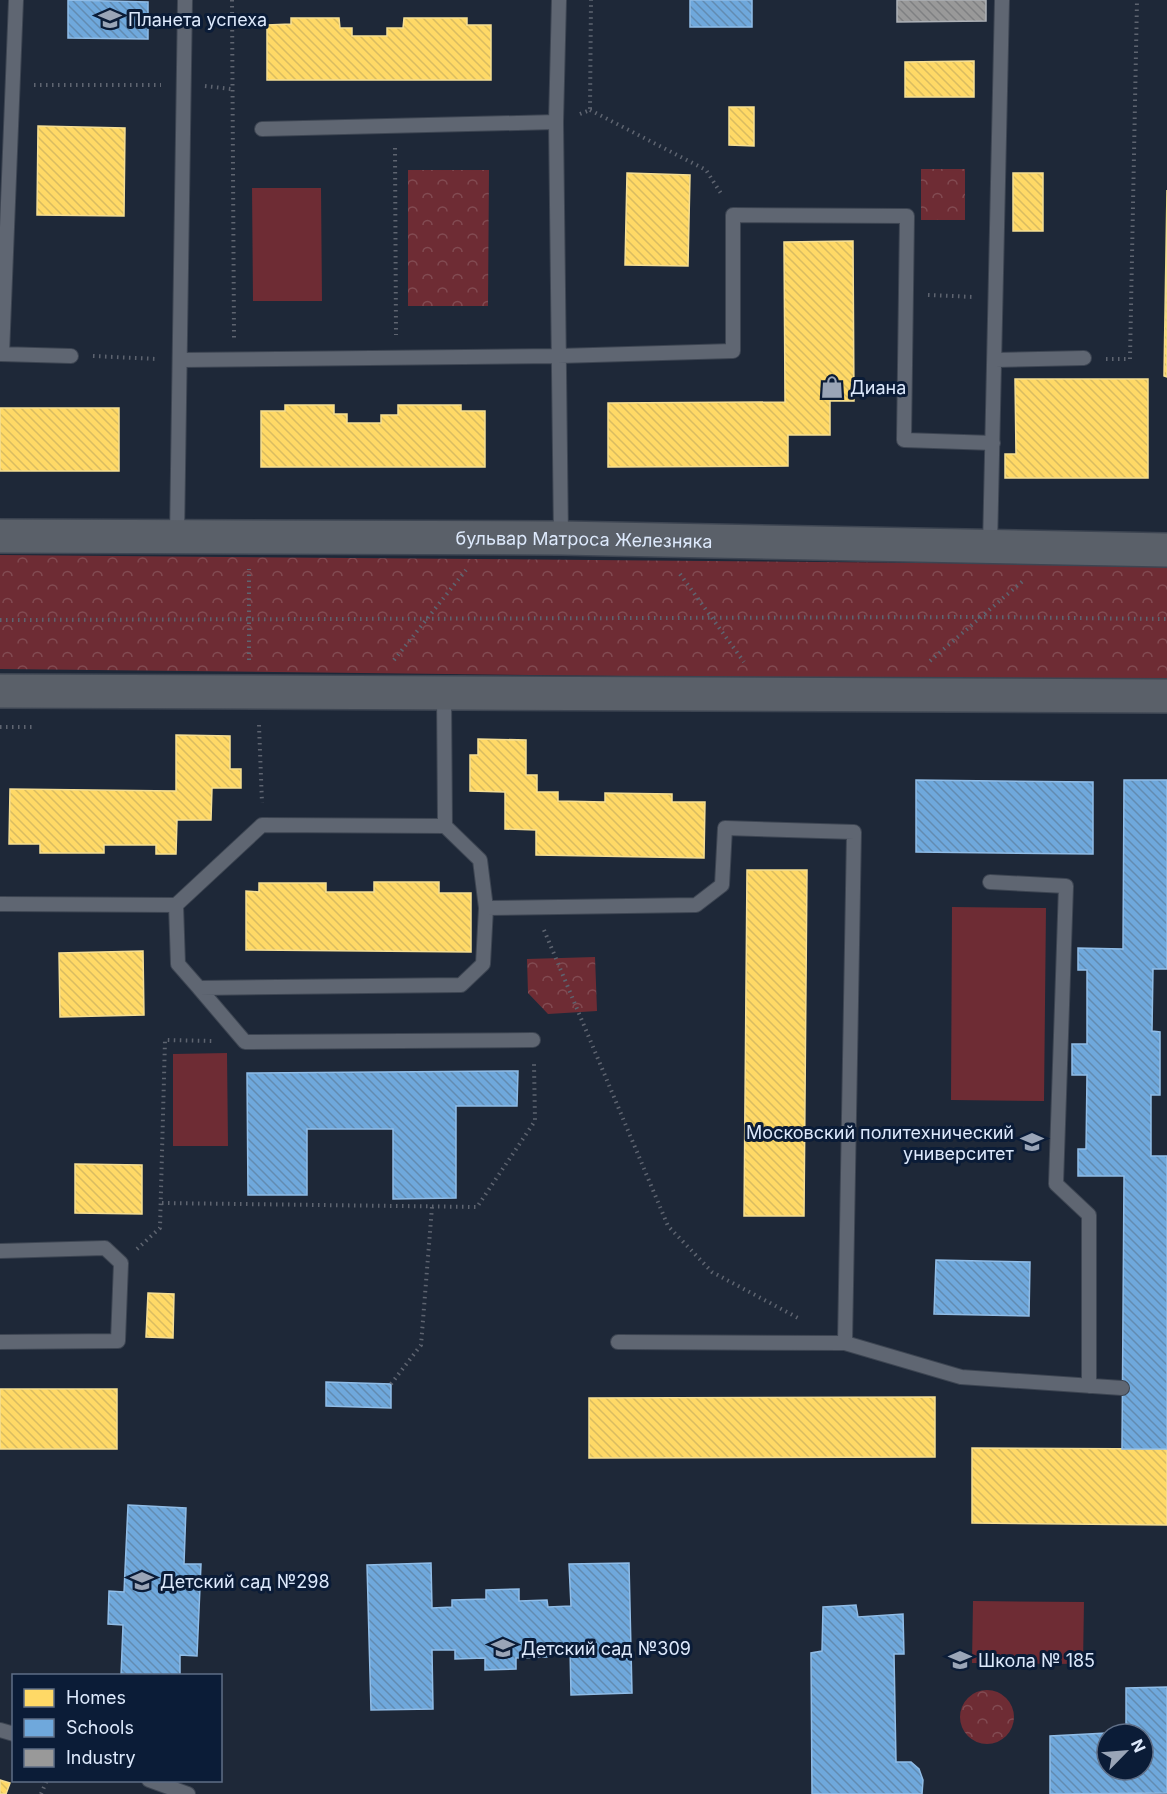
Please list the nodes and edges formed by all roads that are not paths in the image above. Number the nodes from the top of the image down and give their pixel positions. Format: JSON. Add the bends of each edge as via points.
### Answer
{"nodes":[{"id":1,"x":16,"y":0,"type":"edge"},
{"id":2,"x":185,"y":0,"type":"edge"},
{"id":3,"x":559,"y":0,"type":"edge"},
{"id":4,"x":1002,"y":0,"type":"edge"},
{"id":5,"x":9,"y":94,"type":"edge"},
{"id":6,"x":556,"y":122,"type":"junction"},
{"id":7,"x":262,"y":129,"type":"dead end"},
{"id":8,"x":1,"y":354,"type":"edge"},
{"id":9,"x":71,"y":356,"type":"road end"},
{"id":10,"x":558,"y":356,"type":"junction"},
{"id":11,"x":1084,"y":358,"type":"road end"},
{"id":12,"x":181,"y":360,"type":"junction"},
{"id":13,"x":995,"y":360,"type":"junction"},
{"id":14,"x":993,"y":443,"type":"junction"},
{"id":15,"x":0,"y":536,"type":"edge"},
{"id":16,"x":177,"y":537,"type":"junction"},
{"id":17,"x":561,"y":538,"type":"junction"},
{"id":18,"x":990,"y":548,"type":"junction"},
{"id":19,"x":1167,"y":550,"type":"edge"},
{"id":20,"x":0,"y":691,"type":"edge"},
{"id":21,"x":444,"y":693,"type":"junction"},
{"id":22,"x":1167,"y":696,"type":"edge"},
{"id":23,"x":445,"y":826,"type":"junction"},
{"id":24,"x":990,"y":882,"type":"dead end"},
{"id":25,"x":0,"y":904,"type":"edge"},
{"id":26,"x":176,"y":905,"type":"junction"},
{"id":27,"x":486,"y":908,"type":"junction"},
{"id":28,"x":199,"y":987,"type":"junction"},
{"id":29,"x":533,"y":1040,"type":"road end"},
{"id":30,"x":0,"y":1251,"type":"edge"},
{"id":31,"x":0,"y":1342,"type":"edge"},
{"id":32,"x":618,"y":1342,"type":"dead end"},
{"id":33,"x":845,"y":1343,"type":"junction"},
{"id":34,"x":1089,"y":1386,"type":"junction"},
{"id":35,"x":1122,"y":1388,"type":"dead end"},
{"id":36,"x":155,"y":1786,"type":"edge"},
{"id":37,"x":188,"y":1794,"type":"edge"}],
"edges":[{"from":1,"to":5,"type":"lane"},
{"from":2,"to":12,"type":"lane"},
{"from":3,"to":6,"type":"lane"},
{"from":4,"to":13,"type":"lane"},
{"from":5,"to":8,"type":"lane"},
{"from":6,"to":7,"type":"lane"},
{"from":6,"to":10,"type":"lane"},
{"from":8,"to":9,"type":"lane"},
{"from":10,"to":12,"type":"lane"},
{"from":10,"to":14,"type":"lane","via":[[733,351],[733,215],[907,216],[904,440]]},
{"from":10,"to":17,"type":"lane"},
{"from":11,"to":13,"type":"lane"},
{"from":12,"to":16,"type":"lane"},
{"from":13,"to":14,"type":"lane"},
{"from":14,"to":18,"type":"lane"},
{"from":15,"to":16,"type":"street","name":"бульвар Матроса Железняка"},
{"from":16,"to":17,"type":"street","name":"бульвар Матроса Железняка"},
{"from":17,"to":18,"type":"street","name":"бульвар Матроса Железняка"},
{"from":18,"to":19,"type":"street","name":"бульвар Матроса Железняка"},
{"from":20,"to":21,"type":"street"},
{"from":21,"to":22,"type":"street"},
{"from":21,"to":23,"type":"lane"},
{"from":23,"to":26,"type":"lane","via":[[262,825]]},
{"from":23,"to":27,"type":"lane","via":[[480,860]]},
{"from":24,"to":34,"type":"lane","via":[[1066,886],[1056,1184],[1089,1215]]},
{"from":25,"to":26,"type":"lane"},
{"from":26,"to":28,"type":"lane","via":[[178,964]]},
{"from":27,"to":28,"type":"lane","via":[[483,964],[461,986]]},
{"from":27,"to":33,"type":"lane","via":[[696,905],[722,885],[724,828],[854,832]]},
{"from":28,"to":29,"type":"lane","via":[[245,1042]]},
{"from":30,"to":31,"type":"lane","via":[[105,1248],[121,1263],[118,1341]]},
{"from":32,"to":33,"type":"lane"},
{"from":33,"to":34,"type":"lane","via":[[961,1377]]},
{"from":34,"to":35,"type":"lane"},
{"from":36,"to":37,"type":"lane"}]}
